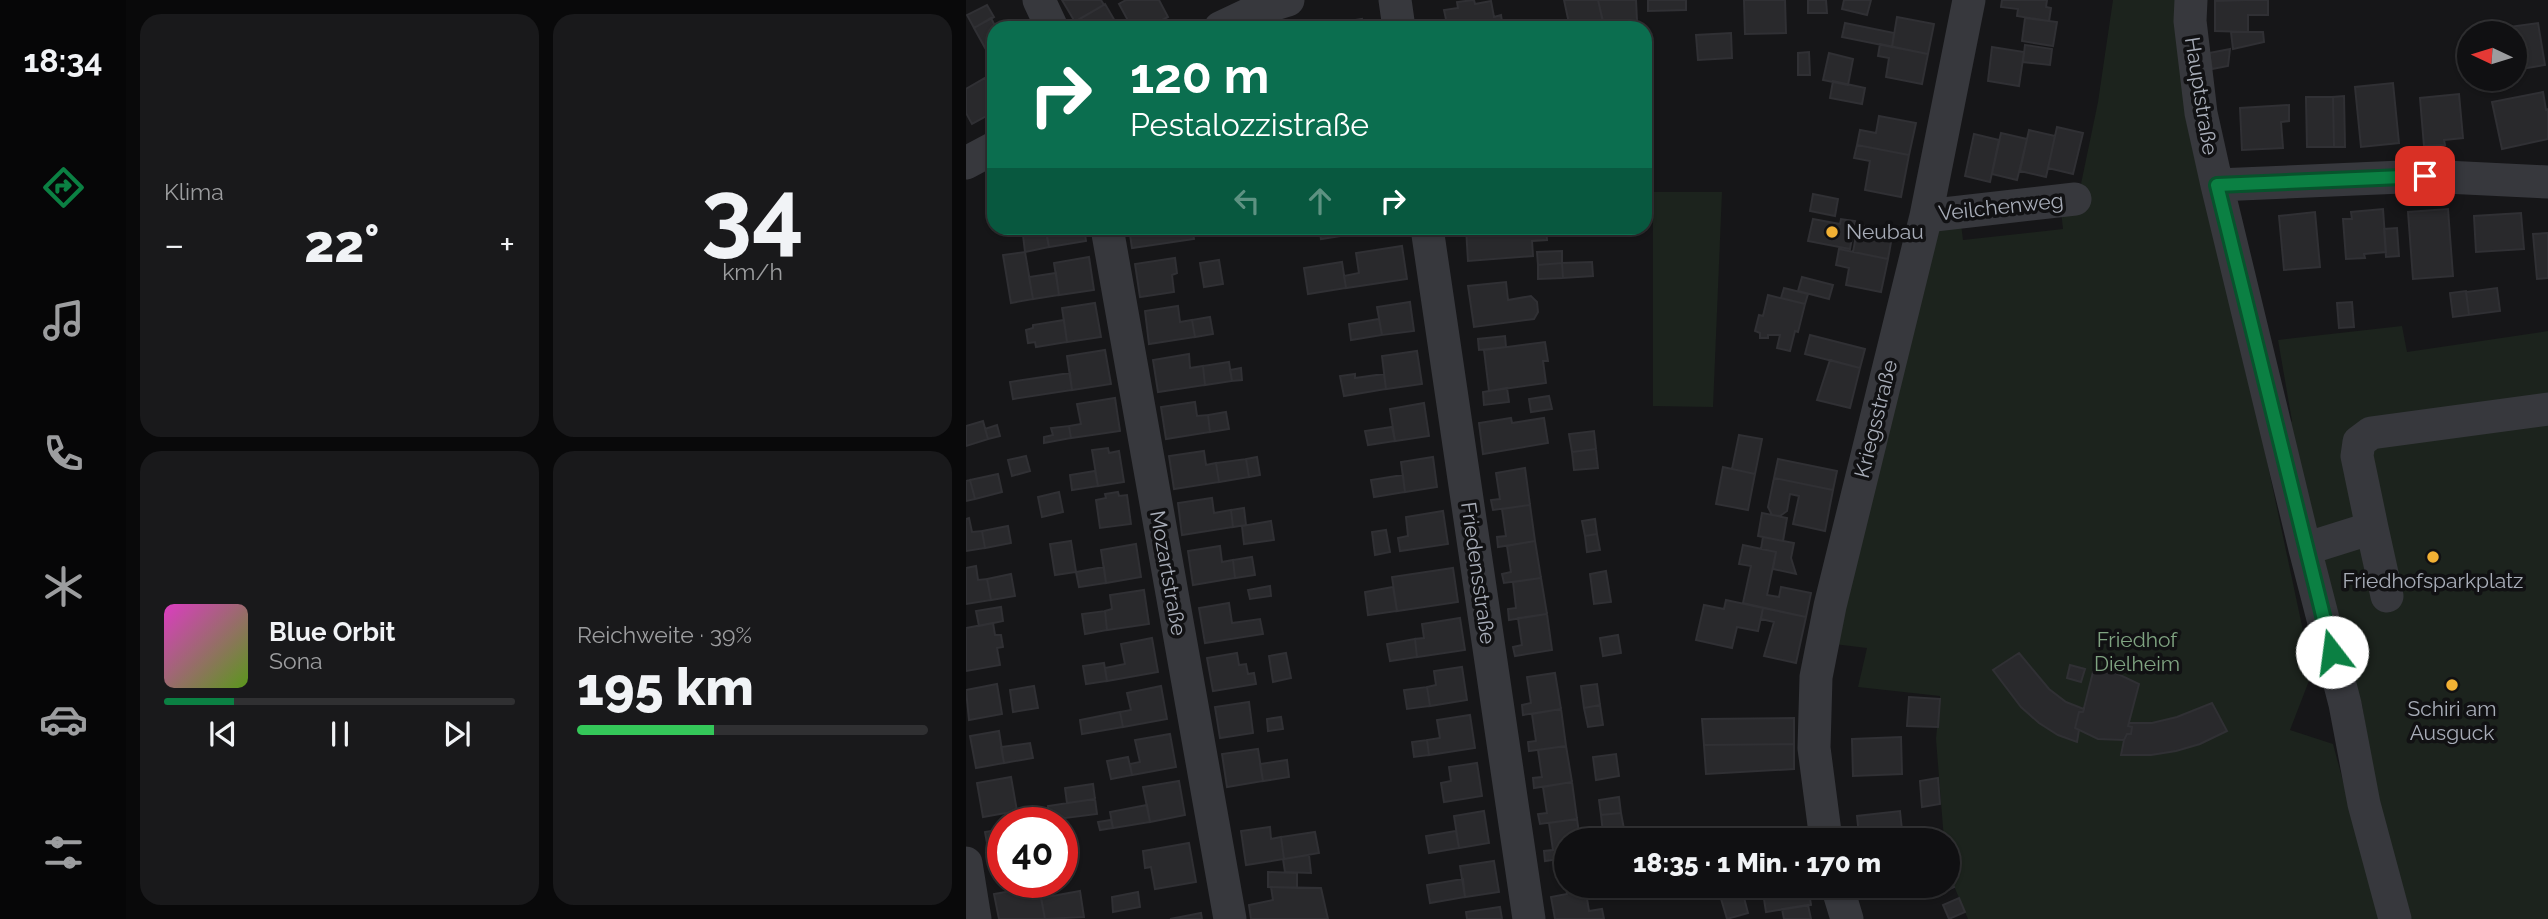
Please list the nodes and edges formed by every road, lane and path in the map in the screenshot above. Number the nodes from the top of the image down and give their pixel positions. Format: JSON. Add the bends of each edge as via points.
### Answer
{"nodes":[{"id":1,"x":1039,"y":0,"type":"edge"},
{"id":2,"x":1289,"y":0,"type":"edge"},
{"id":3,"x":1395,"y":0,"type":"edge"},
{"id":4,"x":1969,"y":0,"type":"edge"},
{"id":5,"x":2192,"y":0,"type":"edge"},
{"id":6,"x":1049,"y":21,"type":"edge"},
{"id":7,"x":1235,"y":21,"type":"edge"},
{"id":8,"x":1398,"y":21,"type":"edge"},
{"id":9,"x":987,"y":152,"type":"edge"},
{"id":10,"x":966,"y":163,"type":"edge"},
{"id":11,"x":2548,"y":182,"type":"edge"},
{"id":12,"x":2217,"y":185,"type":"junction"},
{"id":13,"x":2075,"y":199,"type":"dead end"},
{"id":14,"x":1926,"y":216,"type":"junction"},
{"id":15,"x":1108,"y":235,"type":"edge"},
{"id":16,"x":1428,"y":235,"type":"edge"},
{"id":17,"x":2548,"y":409,"type":"edge"},
{"id":18,"x":2372,"y":528,"type":"junction"},
{"id":19,"x":2305,"y":549,"type":"junction"},
{"id":20,"x":2387,"y":596,"type":"dead end"},
{"id":21,"x":1824,"y":828,"type":"edge"},
{"id":22,"x":966,"y":863,"type":"edge"},
{"id":23,"x":1841,"y":898,"type":"edge"},
{"id":24,"x":975,"y":919,"type":"edge"},
{"id":25,"x":1230,"y":919,"type":"edge"},
{"id":26,"x":1529,"y":919,"type":"edge"},
{"id":27,"x":1847,"y":919,"type":"edge"},
{"id":28,"x":2395,"y":919,"type":"edge"}],
"edges":[{"from":1,"to":6,"type":"street"},
{"from":2,"to":7,"type":"street"},
{"from":3,"to":8,"type":"street"},
{"from":4,"to":14,"type":"street","name":"Kriegsstraße"},
{"from":5,"to":12,"type":"street","name":"Hauptstraße","via":[[2190,21],[2201,113]]},
{"from":9,"to":10,"type":"street"},
{"from":11,"to":12,"type":"street","via":[[2425,176]]},
{"from":12,"to":19,"type":"street","name":"Hauptstraße"},
{"from":13,"to":14,"type":"street","name":"Veilchenweg"},
{"from":14,"to":21,"type":"street","name":"Kriegsstraße","via":[[1816,677],[1814,748]]},
{"from":15,"to":25,"type":"street","name":"Mozartstraße"},
{"from":16,"to":26,"type":"street","name":"Friedensstraße"},
{"from":17,"to":18,"type":"street","via":[[2371,433],[2360,442],[2357,456]]},
{"from":18,"to":19,"type":"street"},
{"from":18,"to":20,"type":"street"},
{"from":19,"to":28,"type":"street","name":"Hauptstraße"},
{"from":22,"to":24,"type":"street"},
{"from":23,"to":27,"type":"street"}]}
